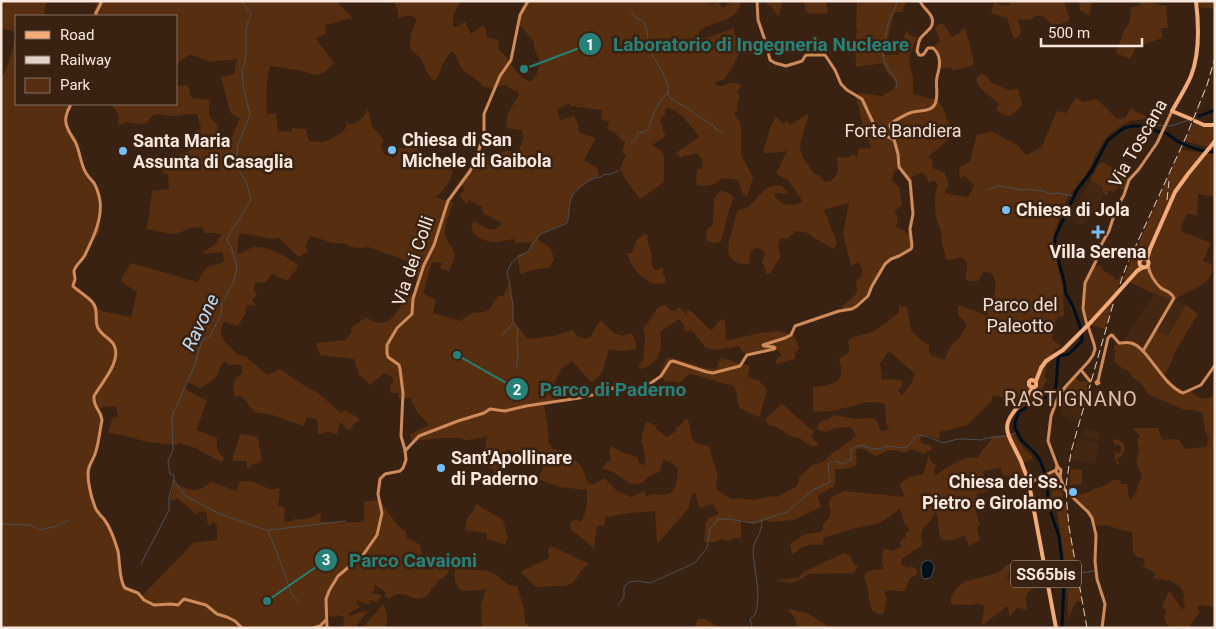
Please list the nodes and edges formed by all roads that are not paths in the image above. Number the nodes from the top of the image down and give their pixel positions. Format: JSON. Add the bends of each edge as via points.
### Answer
{"nodes":[{"id":1,"x":102,"y":1,"type":"edge"},
{"id":2,"x":528,"y":1,"type":"edge"},
{"id":3,"x":757,"y":1,"type":"edge"},
{"id":4,"x":920,"y":1,"type":"edge"},
{"id":5,"x":1196,"y":1,"type":"edge"},
{"id":6,"x":96,"y":15,"type":"edge"},
{"id":7,"x":71,"y":105,"type":"edge"},
{"id":8,"x":1172,"y":111,"type":"junction"},
{"id":9,"x":1215,"y":125,"type":"edge"},
{"id":10,"x":894,"y":140,"type":"junction"},
{"id":11,"x":1214,"y":142,"type":"edge"},
{"id":12,"x":1146,"y":259,"type":"junction"},
{"id":13,"x":1145,"y":267,"type":"junction"},
{"id":14,"x":1088,"y":324,"type":"junction"},
{"id":15,"x":1144,"y":351,"type":"junction"},
{"id":16,"x":1215,"y":365,"type":"edge"},
{"id":17,"x":1080,"y":370,"type":"junction"},
{"id":18,"x":405,"y":451,"type":"junction"},
{"id":19,"x":1057,"y":471,"type":"junction"},
{"id":20,"x":1029,"y":482,"type":"junction"},
{"id":21,"x":326,"y":619,"type":"junction"},
{"id":22,"x":242,"y":628,"type":"edge"},
{"id":23,"x":314,"y":628,"type":"edge"},
{"id":24,"x":327,"y":628,"type":"edge"},
{"id":25,"x":1056,"y":628,"type":"edge"},
{"id":26,"x":1102,"y":628,"type":"edge"}],
"edges":[{"from":1,"to":6,"type":"street"},
{"from":2,"to":18,"type":"street","name":"Via dei Colli","via":[[520,15],[511,60],[500,76],[484,114],[477,157],[448,201],[434,246],[418,282],[412,314],[397,328],[387,345],[388,356],[400,369],[403,393],[400,436]]},
{"from":3,"to":10,"type":"street","via":[[759,23],[770,60],[786,66],[802,61],[806,55],[825,55],[841,84],[862,99],[876,129]]},
{"from":4,"to":10,"type":"street","via":[[933,22],[920,38],[917,51],[922,55],[928,48],[933,48],[939,56],[936,100],[929,109],[910,113],[892,122]]},
{"from":5,"to":8,"type":"main road","name":"Via Toscana","via":[[1198,34],[1195,62]]},
{"from":7,"to":22,"type":"street","via":[[66,126],[78,147],[83,169],[94,182],[100,200],[98,227],[76,267],[73,286],[95,305],[98,328],[113,344],[116,356],[94,396],[95,406],[102,416],[96,452],[88,470],[94,506],[104,519],[117,549],[121,582],[126,589],[138,593],[145,602],[155,606],[178,605],[184,599],[204,604]]},
{"from":8,"to":9,"type":"main road","via":[[1204,125]]},
{"from":8,"to":14,"type":"street","name":"Via Toscana","via":[[1158,140],[1128,182],[1085,283],[1082,307]]},
{"from":10,"to":18,"type":"street","via":[[899,167],[910,181],[912,246],[885,264],[868,296],[852,309],[799,324],[791,335],[763,345],[775,348],[747,354],[740,366],[713,373],[673,361],[658,379],[641,390],[613,388],[579,398],[505,411],[490,410],[419,436]]},
{"from":11,"to":12,"type":"main road","via":[[1175,192]]},
{"from":12,"to":13,"type":"main road","via":[[1149,262]]},
{"from":12,"to":13,"type":"main road","via":[[1141,260]]},
{"from":13,"to":14,"type":"main road","bridge":true,"via":[[1137,271]]},
{"from":13,"to":15,"type":"street","via":[[1158,285],[1171,292],[1174,298]]},
{"from":14,"to":17,"type":"street","name":"Via Toscana","via":[[1094,351]]},
{"from":14,"to":20,"type":"main road","number":"SS65bis","bridge":true,"via":[[1063,350],[1046,360],[1035,379],[1036,385],[1010,417],[1008,435]]},
{"from":15,"to":16,"type":"street","via":[[1162,376],[1183,393],[1201,385]]},
{"from":15,"to":17,"type":"street","via":[[1131,343],[1119,343],[1111,335],[1094,381]]},
{"from":17,"to":19,"type":"street","name":"Via Toscana","via":[[1061,392],[1052,414],[1048,441]]},
{"from":18,"to":21,"type":"street","via":[[402,469],[386,473],[380,479],[378,494],[382,512],[377,535],[363,555],[335,580],[326,597]]},
{"from":19,"to":20,"type":"street"},
{"from":19,"to":26,"type":"street","name":"Via Toscana","via":[[1065,490],[1092,518],[1096,535],[1097,579],[1105,604]]},
{"from":20,"to":25,"type":"main road","number":"SS65bis"},
{"from":21,"to":23,"type":"street"},
{"from":21,"to":24,"type":"street"}]}
